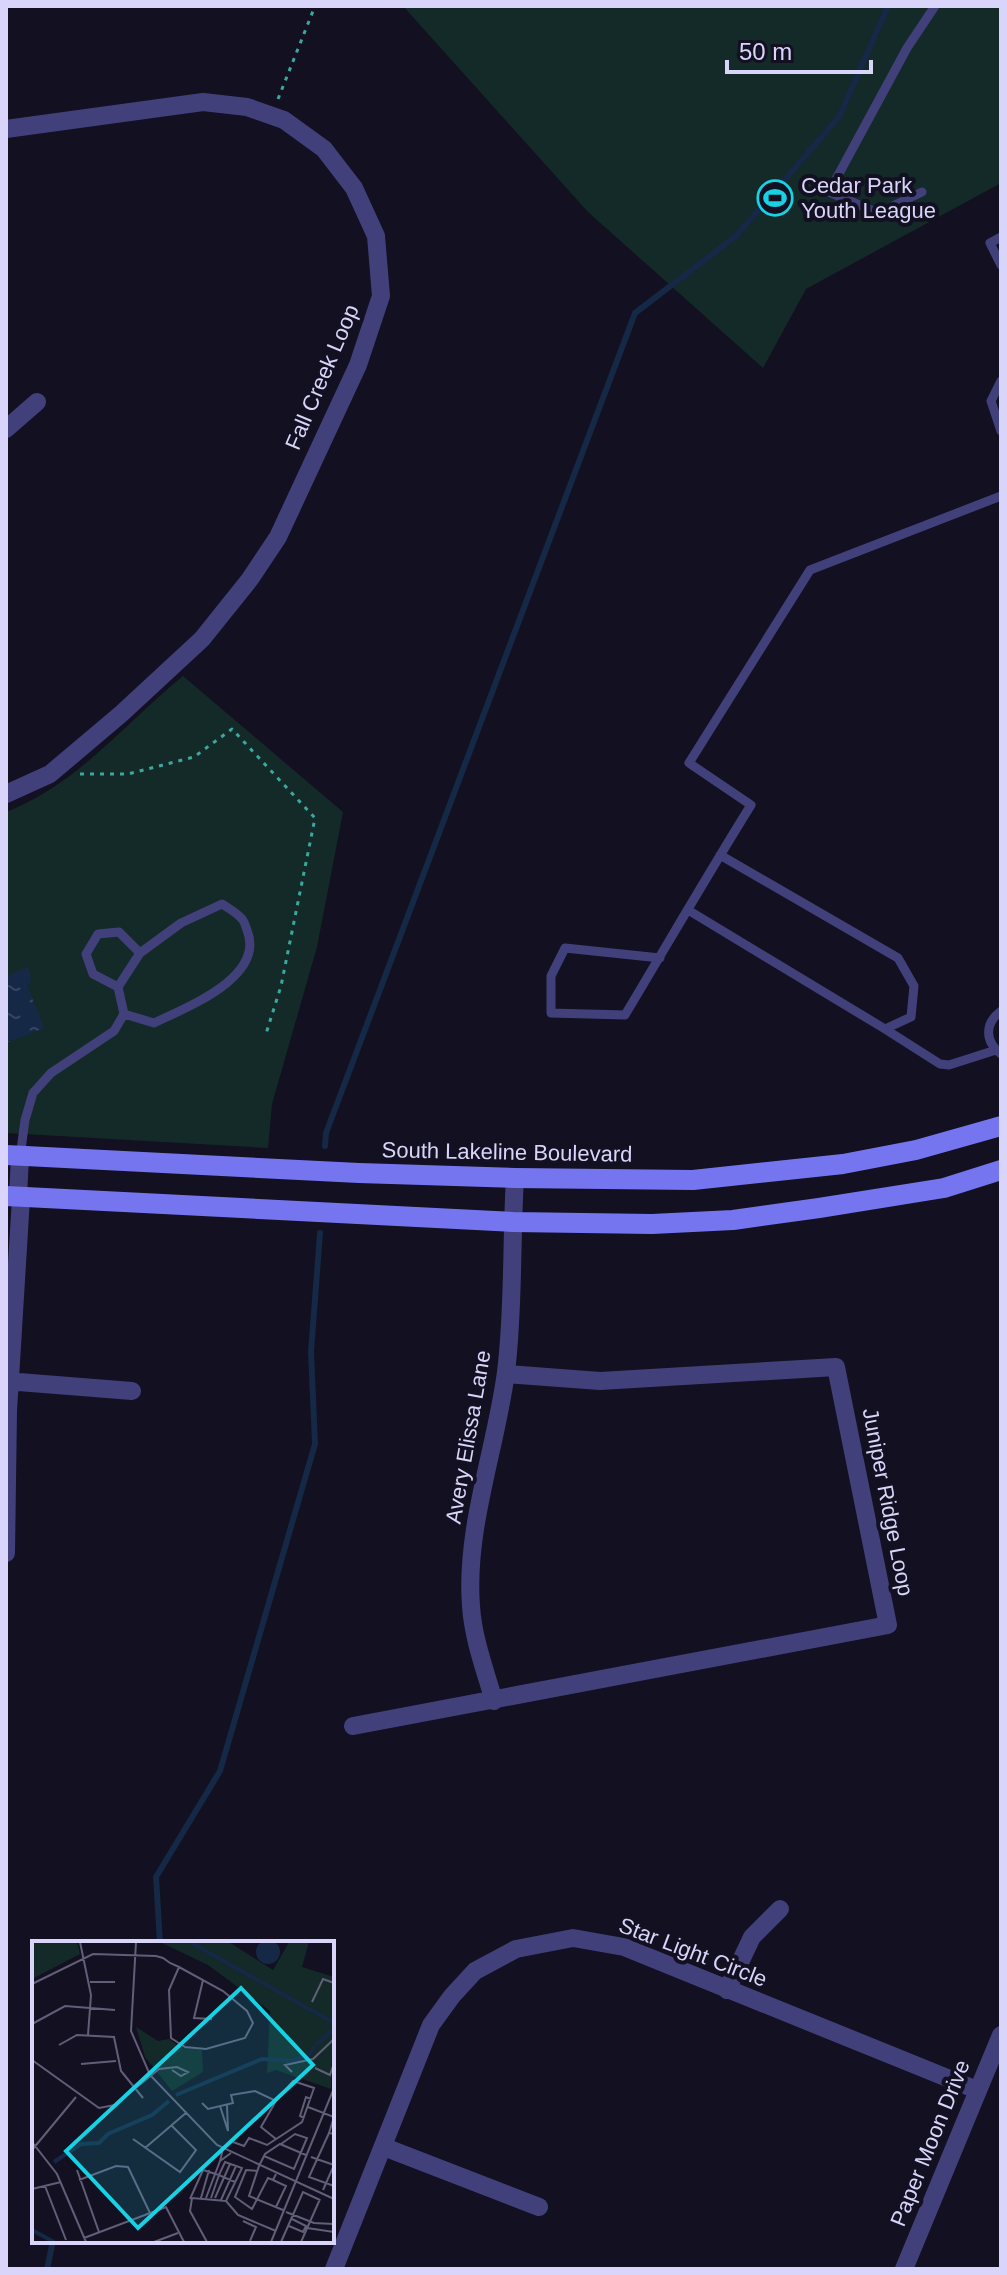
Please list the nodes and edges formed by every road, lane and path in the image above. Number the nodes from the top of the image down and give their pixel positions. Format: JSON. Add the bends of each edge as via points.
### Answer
{"nodes":[{"id":1,"x":315,"y":6,"type":"edge"},
{"id":2,"x":935,"y":6,"type":"edge"},
{"id":3,"x":278,"y":99,"type":"dead end"},
{"id":4,"x":6,"y":129,"type":"edge"},
{"id":5,"x":922,"y":192,"type":"dead end"},
{"id":6,"x":1001,"y":237,"type":"edge"},
{"id":7,"x":1001,"y":265,"type":"edge"},
{"id":8,"x":1001,"y":381,"type":"edge"},
{"id":9,"x":37,"y":402,"type":"dead end"},
{"id":10,"x":6,"y":429,"type":"edge"},
{"id":11,"x":1001,"y":431,"type":"edge"},
{"id":12,"x":1001,"y":496,"type":"edge"},
{"id":13,"x":80,"y":774,"type":"dead end"},
{"id":14,"x":6,"y":794,"type":"edge"},
{"id":15,"x":720,"y":855,"type":"junction"},
{"id":16,"x":688,"y":910,"type":"junction"},
{"id":17,"x":140,"y":953,"type":"junction"},
{"id":18,"x":660,"y":958,"type":"junction"},
{"id":19,"x":118,"y":987,"type":"junction"},
{"id":20,"x":1001,"y":1011,"type":"edge"},
{"id":21,"x":124,"y":1014,"type":"junction"},
{"id":22,"x":885,"y":1029,"type":"junction"},
{"id":23,"x":265,"y":1037,"type":"dead end"},
{"id":24,"x":998,"y":1052,"type":"edge"},
{"id":25,"x":1001,"y":1126,"type":"edge"},
{"id":26,"x":13,"y":1156,"type":"edge"},
{"id":27,"x":1001,"y":1170,"type":"edge"},
{"id":28,"x":515,"y":1178,"type":"junction"},
{"id":29,"x":14,"y":1197,"type":"edge"},
{"id":30,"x":513,"y":1222,"type":"junction"},
{"id":31,"x":506,"y":1374,"type":"junction"},
{"id":32,"x":8,"y":1381,"type":"edge"},
{"id":33,"x":132,"y":1391,"type":"dead end"},
{"id":34,"x":6,"y":1553,"type":"edge"},
{"id":35,"x":494,"y":1701,"type":"junction"},
{"id":36,"x":353,"y":1726,"type":"dead end"},
{"id":37,"x":780,"y":1909,"type":"dead end"},
{"id":38,"x":727,"y":1990,"type":"junction"},
{"id":39,"x":1001,"y":2035,"type":"edge"},
{"id":40,"x":977,"y":2090,"type":"junction"},
{"id":41,"x":384,"y":2147,"type":"junction"},
{"id":42,"x":539,"y":2207,"type":"dead end"},
{"id":43,"x":334,"y":2269,"type":"edge"},
{"id":44,"x":904,"y":2269,"type":"edge"}],
"edges":[{"from":1,"to":3,"type":"path"},
{"from":2,"to":5,"type":"lane","via":[[829,192],[878,213]]},
{"from":4,"to":14,"type":"street","name":"Fall Creek Loop","via":[[203,102],[247,107],[284,120],[324,149],[354,188],[376,236],[381,296],[358,365],[278,537],[250,579],[202,639],[121,714],[50,774]]},
{"from":6,"to":7,"type":"lane","via":[[990,243]]},
{"from":8,"to":11,"type":"lane","via":[[991,401]]},
{"from":9,"to":10,"type":"street"},
{"from":12,"to":15,"type":"lane","via":[[810,570],[689,763],[751,805]]},
{"from":13,"to":23,"type":"path","via":[[128,774],[194,757],[232,729],[315,818],[281,986]]},
{"from":15,"to":16,"type":"lane"},
{"from":15,"to":22,"type":"lane","via":[[898,958],[914,986],[911,1017]]},
{"from":16,"to":18,"type":"lane"},
{"from":16,"to":22,"type":"lane"},
{"from":17,"to":19,"type":"lane"},
{"from":17,"to":19,"type":"lane","via":[[119,932],[98,934],[86,954],[93,974]]},
{"from":17,"to":21,"type":"lane","via":[[181,923],[222,904],[243,919],[251,939],[247,963],[226,984],[193,1004],[154,1023]]},
{"from":18,"to":18,"type":"lane","via":[[625,1015],[551,1013],[551,976],[565,948]]},
{"from":19,"to":21,"type":"lane"},
{"from":20,"to":24,"type":"lane","via":[[988,1028]]},
{"from":21,"to":26,"type":"lane","via":[[114,1031],[51,1073],[33,1093]]},
{"from":22,"to":24,"type":"lane","via":[[940,1064]]},
{"from":25,"to":28,"type":"main road","name":"South Lakeline Boulevard","via":[[901,1153],[766,1173],[693,1180]]},
{"from":26,"to":28,"type":"main road","name":"South Lakeline Boulevard"},
{"from":26,"to":29,"type":"street","via":[[18,1196]]},
{"from":27,"to":30,"type":"main road","via":[[944,1188],[733,1220]]},
{"from":28,"to":30,"type":"street","name":"Avery Elissa Lane"},
{"from":29,"to":30,"type":"main road"},
{"from":29,"to":32,"type":"street"},
{"from":30,"to":31,"type":"street","name":"Avery Elissa Lane"},
{"from":31,"to":35,"type":"street","name":"Avery Elissa Lane","via":[[472,1553],[471,1606]]},
{"from":31,"to":35,"type":"street","name":"Juniper Ridge Loop","via":[[600,1381],[836,1367],[888,1625]]},
{"from":32,"to":33,"type":"street"},
{"from":32,"to":34,"type":"street"},
{"from":35,"to":36,"type":"street","name":"Juniper Ridge Loop"},
{"from":37,"to":38,"type":"street","via":[[752,1937]]},
{"from":38,"to":40,"type":"street","name":"Star Light Circle"},
{"from":38,"to":41,"type":"street","name":"Star Light Circle","via":[[624,1947],[573,1938],[516,1949],[475,1971],[431,2025]]},
{"from":39,"to":40,"type":"street","name":"Paper Moon Drive"},
{"from":40,"to":44,"type":"street","name":"Paper Moon Drive"},
{"from":41,"to":42,"type":"street"},
{"from":41,"to":43,"type":"street","name":"Star Light Circle"}]}
